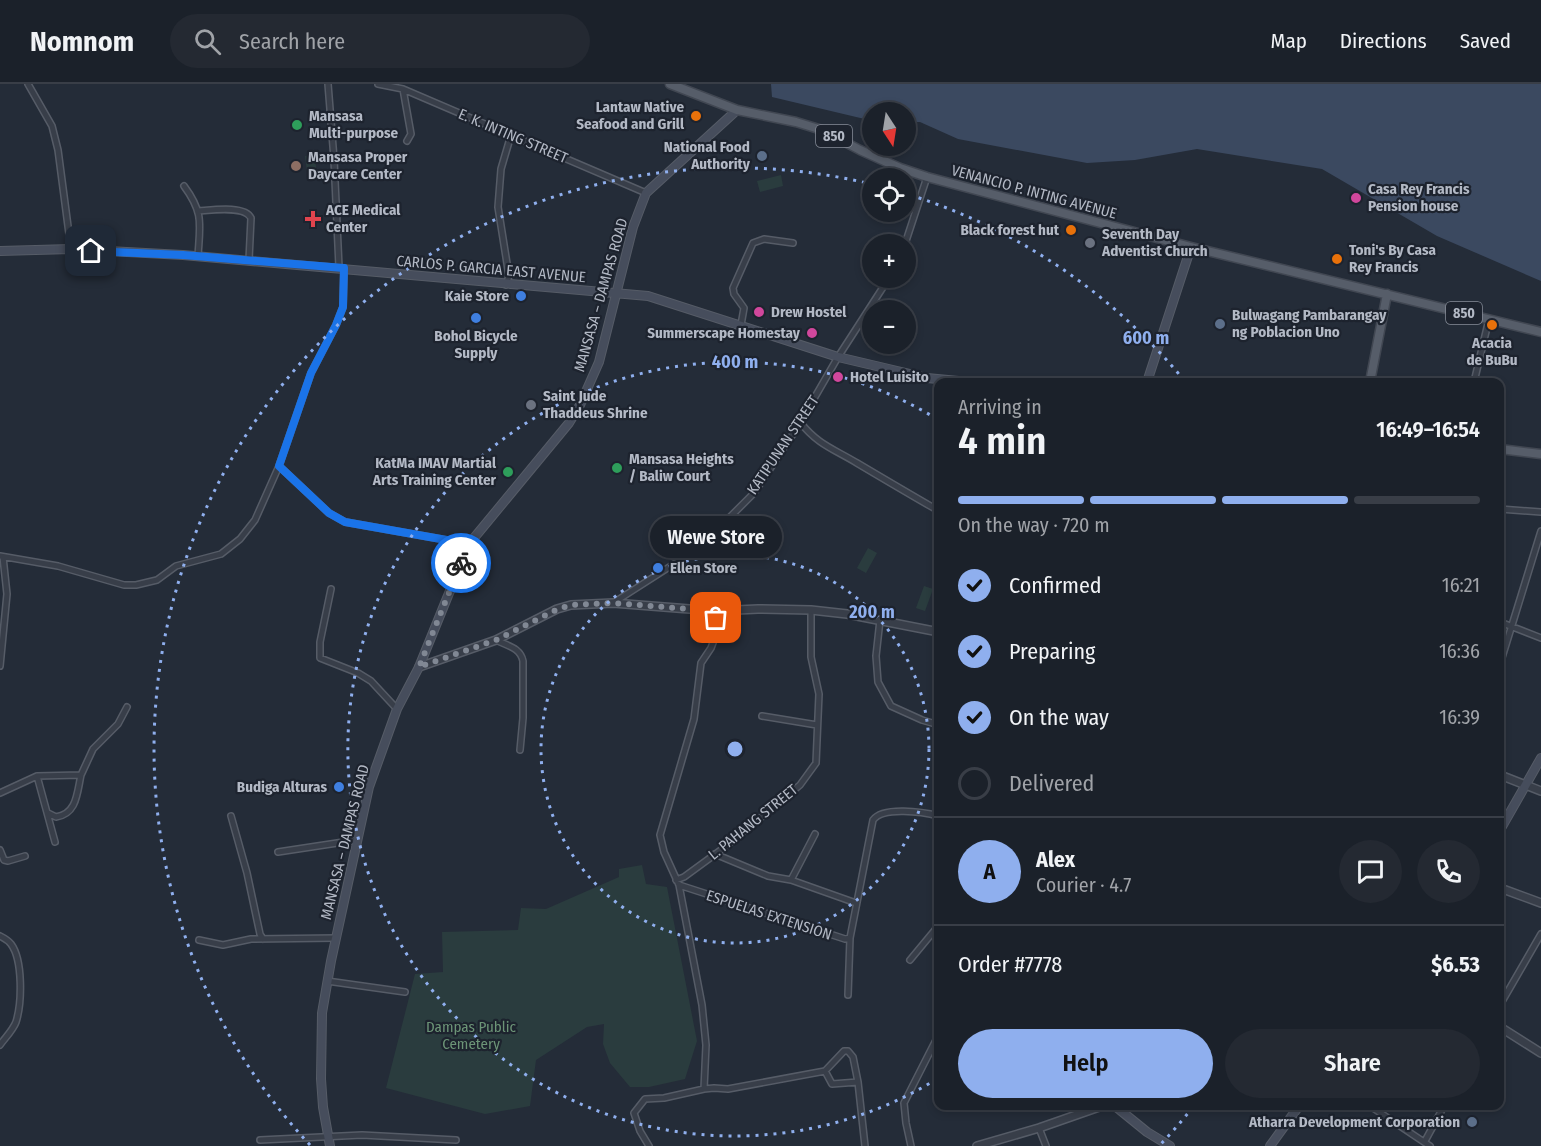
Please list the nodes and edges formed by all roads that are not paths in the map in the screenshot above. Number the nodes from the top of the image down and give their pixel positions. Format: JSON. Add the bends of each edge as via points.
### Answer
{"nodes":[{"id":1,"x":28,"y":84,"type":"edge"},
{"id":2,"x":328,"y":84,"type":"edge"},
{"id":3,"x":378,"y":84,"type":"edge"},
{"id":4,"x":670,"y":84,"type":"edge"},
{"id":5,"x":403,"y":89,"type":"junction"},
{"id":6,"x":737,"y":110,"type":"junction"},
{"id":7,"x":511,"y":135,"type":"junction"},
{"id":8,"x":407,"y":141,"type":"dead end"},
{"id":9,"x":927,"y":177,"type":"junction"},
{"id":10,"x":184,"y":186,"type":"dead end"},
{"id":11,"x":646,"y":193,"type":"junction"},
{"id":12,"x":199,"y":211,"type":"junction"},
{"id":13,"x":908,"y":234,"type":"edge"},
{"id":14,"x":793,"y":243,"type":"dead end"},
{"id":15,"x":1191,"y":247,"type":"junction"},
{"id":16,"x":71,"y":249,"type":"junction"},
{"id":17,"x":0,"y":251,"type":"edge"},
{"id":18,"x":198,"y":256,"type":"junction"},
{"id":19,"x":249,"y":260,"type":"junction"},
{"id":20,"x":342,"y":268,"type":"junction"},
{"id":21,"x":506,"y":285,"type":"junction"},
{"id":22,"x":883,"y":288,"type":"edge"},
{"id":23,"x":616,"y":294,"type":"junction"},
{"id":24,"x":1387,"y":294,"type":"junction"},
{"id":25,"x":1489,"y":319,"type":"junction"},
{"id":26,"x":741,"y":325,"type":"junction"},
{"id":27,"x":1541,"y":332,"type":"edge"},
{"id":28,"x":838,"y":357,"type":"junction"},
{"id":29,"x":1148,"y":378,"type":"edge"},
{"id":30,"x":1371,"y":378,"type":"edge"},
{"id":31,"x":1475,"y":378,"type":"edge"},
{"id":32,"x":934,"y":379,"type":"edge"},
{"id":33,"x":800,"y":423,"type":"junction"},
{"id":34,"x":1504,"y":449,"type":"edge"},
{"id":35,"x":1541,"y":454,"type":"edge"},
{"id":36,"x":279,"y":466,"type":"junction"},
{"id":37,"x":934,"y":508,"type":"edge"},
{"id":38,"x":1504,"y":509,"type":"edge"},
{"id":39,"x":1541,"y":512,"type":"edge"},
{"id":40,"x":1541,"y":531,"type":"edge"},
{"id":41,"x":469,"y":544,"type":"junction"},
{"id":42,"x":1,"y":557,"type":"edge"},
{"id":43,"x":331,"y":589,"type":"dead end"},
{"id":44,"x":613,"y":603,"type":"junction"},
{"id":45,"x":811,"y":610,"type":"junction"},
{"id":46,"x":715,"y":611,"type":"junction"},
{"id":47,"x":880,"y":620,"type":"junction"},
{"id":48,"x":1504,"y":624,"type":"edge"},
{"id":49,"x":1511,"y":627,"type":"junction"},
{"id":50,"x":934,"y":631,"type":"edge"},
{"id":51,"x":1541,"y":638,"type":"edge"},
{"id":52,"x":496,"y":640,"type":"junction"},
{"id":53,"x":1504,"y":651,"type":"edge"},
{"id":54,"x":0,"y":666,"type":"edge"},
{"id":55,"x":419,"y":667,"type":"junction"},
{"id":56,"x":127,"y":707,"type":"dead end"},
{"id":57,"x":397,"y":709,"type":"junction"},
{"id":58,"x":762,"y":716,"type":"dead end"},
{"id":59,"x":934,"y":724,"type":"edge"},
{"id":60,"x":817,"y":725,"type":"junction"},
{"id":61,"x":520,"y":750,"type":"dead end"},
{"id":62,"x":1541,"y":758,"type":"edge"},
{"id":63,"x":81,"y":775,"type":"junction"},
{"id":64,"x":37,"y":776,"type":"junction"},
{"id":65,"x":1504,"y":777,"type":"edge"},
{"id":66,"x":1527,"y":786,"type":"junction"},
{"id":67,"x":1541,"y":791,"type":"edge"},
{"id":68,"x":0,"y":793,"type":"edge"},
{"id":69,"x":48,"y":813,"type":"junction"},
{"id":70,"x":934,"y":815,"type":"edge"},
{"id":71,"x":231,"y":816,"type":"dead end"},
{"id":72,"x":1504,"y":823,"type":"edge"},
{"id":73,"x":815,"y":834,"type":"dead end"},
{"id":74,"x":357,"y":840,"type":"junction"},
{"id":75,"x":55,"y":842,"type":"dead end"},
{"id":76,"x":0,"y":850,"type":"edge"},
{"id":77,"x":278,"y":852,"type":"dead end"},
{"id":78,"x":715,"y":854,"type":"junction"},
{"id":79,"x":25,"y":856,"type":"dead end"},
{"id":80,"x":791,"y":880,"type":"junction"},
{"id":81,"x":677,"y":883,"type":"junction"},
{"id":82,"x":1504,"y":889,"type":"edge"},
{"id":83,"x":856,"y":903,"type":"junction"},
{"id":84,"x":1541,"y":903,"type":"edge"},
{"id":85,"x":934,"y":931,"type":"edge"},
{"id":86,"x":1541,"y":934,"type":"edge"},
{"id":87,"x":0,"y":936,"type":"edge"},
{"id":88,"x":336,"y":938,"type":"junction"},
{"id":89,"x":850,"y":938,"type":"junction"},
{"id":90,"x":263,"y":939,"type":"junction"},
{"id":91,"x":199,"y":940,"type":"dead end"},
{"id":92,"x":910,"y":960,"type":"dead end"},
{"id":93,"x":327,"y":981,"type":"junction"},
{"id":94,"x":405,"y":992,"type":"dead end"},
{"id":95,"x":848,"y":995,"type":"dead end"},
{"id":96,"x":1504,"y":998,"type":"edge"},
{"id":97,"x":1504,"y":1030,"type":"edge"},
{"id":98,"x":934,"y":1044,"type":"edge"},
{"id":99,"x":0,"y":1045,"type":"edge"},
{"id":100,"x":1541,"y":1053,"type":"edge"},
{"id":101,"x":825,"y":1071,"type":"junction"},
{"id":102,"x":858,"y":1082,"type":"junction"},
{"id":103,"x":704,"y":1089,"type":"junction"},
{"id":104,"x":1091,"y":1110,"type":"edge"},
{"id":105,"x":1120,"y":1110,"type":"edge"},
{"id":106,"x":1296,"y":1110,"type":"edge"},
{"id":107,"x":1376,"y":1110,"type":"edge"},
{"id":108,"x":1442,"y":1110,"type":"edge"},
{"id":109,"x":1039,"y":1128,"type":"junction"},
{"id":110,"x":328,"y":1136,"type":"junction"},
{"id":111,"x":260,"y":1140,"type":"dead end"},
{"id":112,"x":456,"y":1140,"type":"dead end"},
{"id":113,"x":1425,"y":1141,"type":"junction"},
{"id":114,"x":330,"y":1146,"type":"edge"},
{"id":115,"x":649,"y":1146,"type":"edge"},
{"id":116,"x":865,"y":1146,"type":"edge"},
{"id":117,"x":911,"y":1146,"type":"edge"},
{"id":118,"x":977,"y":1146,"type":"edge"},
{"id":119,"x":1046,"y":1146,"type":"edge"},
{"id":120,"x":1170,"y":1146,"type":"edge"},
{"id":121,"x":1270,"y":1146,"type":"edge"},
{"id":122,"x":1430,"y":1146,"type":"edge"}],
"edges":[{"from":1,"to":16,"type":"street","via":[[52,126]]},
{"from":2,"to":20,"type":"street"},
{"from":3,"to":5,"type":"street","name":"E. K. INTING STREET"},
{"from":4,"to":6,"type":"main road","name":"VENANCIO P. INTING AVENUE","number":"850"},
{"from":5,"to":7,"type":"street","name":"E. K. INTING STREET"},
{"from":5,"to":8,"type":"street","via":[[411,134]]},
{"from":6,"to":9,"type":"main road","name":"VENANCIO P. INTING AVENUE","number":"850","via":[[822,130],[890,164]]},
{"from":6,"to":11,"type":"main road","name":"MANSASA – DAMPAS ROAD"},
{"from":7,"to":11,"type":"street","name":"E. K. INTING STREET"},
{"from":7,"to":21,"type":"street","via":[[501,169],[498,207]]},
{"from":9,"to":13,"type":"street"},
{"from":9,"to":15,"type":"main road","name":"VENANCIO P. INTING AVENUE","number":"850"},
{"from":10,"to":12,"type":"street"},
{"from":11,"to":23,"type":"main road","name":"MANSASA – DAMPAS ROAD"},
{"from":12,"to":18,"type":"street"},
{"from":12,"to":19,"type":"street","via":[[219,209],[250,214]]},
{"from":14,"to":26,"type":"street","via":[[764,239],[753,243],[733,288],[744,308]]},
{"from":15,"to":24,"type":"main road","name":"VENANCIO P. INTING AVENUE","number":"850"},
{"from":15,"to":29,"type":"main road"},
{"from":16,"to":17,"type":"main road","name":"CARLOS P. GARCIA EAST AVENUE"},
{"from":16,"to":18,"type":"main road","name":"CARLOS P. GARCIA EAST AVENUE"},
{"from":18,"to":19,"type":"main road","name":"CARLOS P. GARCIA EAST AVENUE"},
{"from":19,"to":20,"type":"main road","name":"CARLOS P. GARCIA EAST AVENUE"},
{"from":20,"to":21,"type":"main road","name":"CARLOS P. GARCIA EAST AVENUE"},
{"from":20,"to":36,"type":"street","via":[[343,307],[311,373]]},
{"from":21,"to":23,"type":"main road","name":"CARLOS P. GARCIA EAST AVENUE"},
{"from":22,"to":28,"type":"street","name":"KATIPUNAN STREET"},
{"from":23,"to":26,"type":"main road","name":"CARLOS P. GARCIA EAST AVENUE","via":[[648,296]]},
{"from":23,"to":41,"type":"main road","name":"MANSASA – DAMPAS ROAD","via":[[599,362],[580,405]]},
{"from":24,"to":25,"type":"main road","name":"VENANCIO P. INTING AVENUE","number":"850"},
{"from":24,"to":30,"type":"main road"},
{"from":25,"to":27,"type":"main road","name":"VENANCIO P. INTING AVENUE","number":"850"},
{"from":25,"to":31,"type":"street"},
{"from":26,"to":28,"type":"main road","name":"CARLOS P. GARCIA EAST AVENUE"},
{"from":28,"to":32,"type":"main road","name":"CARLOS P. GARCIA EAST AVENUE"},
{"from":28,"to":33,"type":"street","name":"KATIPUNAN STREET"},
{"from":33,"to":37,"type":"street","via":[[823,445]]},
{"from":33,"to":44,"type":"street","name":"KATIPUNAN STREET","via":[[754,493],[699,548]]},
{"from":34,"to":35,"type":"main road"},
{"from":36,"to":41,"type":"street","via":[[329,513],[345,522]]},
{"from":36,"to":42,"type":"street","via":[[255,519],[240,539],[221,554],[176,566],[157,580],[124,585],[58,566]]},
{"from":38,"to":39,"type":"street"},
{"from":40,"to":49,"type":"street"},
{"from":41,"to":55,"type":"main road","name":"MANSASA – DAMPAS ROAD"},
{"from":42,"to":54,"type":"street","via":[[7,594]]},
{"from":43,"to":57,"type":"street","via":[[320,658],[358,673]]},
{"from":44,"to":46,"type":"street"},
{"from":44,"to":52,"type":"street","via":[[558,609]]},
{"from":45,"to":46,"type":"street"},
{"from":45,"to":47,"type":"street"},
{"from":45,"to":60,"type":"street","name":"L. PAHANG STREET","via":[[811,657],[819,694]]},
{"from":46,"to":81,"type":"street","via":[[717,632],[701,663],[694,719],[660,835]]},
{"from":47,"to":50,"type":"street"},
{"from":47,"to":59,"type":"street","via":[[878,682],[891,706]]},
{"from":48,"to":49,"type":"street"},
{"from":49,"to":51,"type":"street"},
{"from":49,"to":53,"type":"street"},
{"from":52,"to":55,"type":"street"},
{"from":52,"to":61,"type":"street","via":[[517,649],[523,661]]},
{"from":55,"to":57,"type":"main road","name":"MANSASA – DAMPAS ROAD"},
{"from":56,"to":63,"type":"street","via":[[118,724],[93,749]]},
{"from":57,"to":74,"type":"main road","name":"MANSASA – DAMPAS ROAD","via":[[369,787]]},
{"from":58,"to":60,"type":"street"},
{"from":60,"to":78,"type":"street","name":"L. PAHANG STREET","via":[[818,756],[807,776]]},
{"from":62,"to":66,"type":"main road"},
{"from":63,"to":64,"type":"street"},
{"from":63,"to":69,"type":"street","via":[[72,810],[56,817]]},
{"from":64,"to":68,"type":"street"},
{"from":64,"to":69,"type":"street"},
{"from":65,"to":66,"type":"street"},
{"from":66,"to":67,"type":"street"},
{"from":66,"to":72,"type":"main road"},
{"from":69,"to":75,"type":"street"},
{"from":70,"to":83,"type":"street","name":"ESPUELAS EXTENSION","via":[[887,811],[876,815]]},
{"from":71,"to":90,"type":"street"},
{"from":73,"to":80,"type":"street"},
{"from":74,"to":77,"type":"street"},
{"from":74,"to":88,"type":"main road","name":"MANSASA – DAMPAS ROAD"},
{"from":76,"to":79,"type":"street","via":[[8,861]]},
{"from":78,"to":80,"type":"street","via":[[768,876]]},
{"from":78,"to":81,"type":"street","name":"L. PAHANG STREET"},
{"from":80,"to":83,"type":"street"},
{"from":81,"to":89,"type":"street","name":"ESPUELAS EXTENSION"},
{"from":81,"to":103,"type":"street","via":[[702,1005],[706,1045]]},
{"from":82,"to":84,"type":"street"},
{"from":83,"to":89,"type":"street","name":"ESPUELAS EXTENSION"},
{"from":85,"to":92,"type":"street"},
{"from":86,"to":96,"type":"street"},
{"from":87,"to":99,"type":"street","via":[[10,941],[15,951],[20,968],[20,995],[16,1022]]},
{"from":88,"to":90,"type":"street"},
{"from":88,"to":93,"type":"main road","name":"MANSASA – DAMPAS ROAD"},
{"from":89,"to":95,"type":"street"},
{"from":90,"to":91,"type":"street","via":[[223,945]]},
{"from":93,"to":94,"type":"street"},
{"from":93,"to":110,"type":"main road","name":"MANSASA – DAMPAS ROAD","via":[[321,1013],[321,1079]]},
{"from":97,"to":100,"type":"street"},
{"from":98,"to":117,"type":"street","via":[[904,1103]]},
{"from":101,"to":102,"type":"street","via":[[832,1084]]},
{"from":101,"to":102,"type":"street","via":[[848,1051]]},
{"from":101,"to":103,"type":"street","via":[[728,1089]]},
{"from":102,"to":116,"type":"street"},
{"from":103,"to":115,"type":"street","via":[[645,1099],[634,1113]]},
{"from":104,"to":109,"type":"street"},
{"from":105,"to":120,"type":"main road"},
{"from":106,"to":121,"type":"main road"},
{"from":107,"to":113,"type":"street"},
{"from":108,"to":113,"type":"street"},
{"from":109,"to":118,"type":"street"},
{"from":109,"to":119,"type":"street"},
{"from":110,"to":111,"type":"street"},
{"from":110,"to":112,"type":"street"},
{"from":110,"to":114,"type":"main road","name":"MANSASA – DAMPAS ROAD"},
{"from":113,"to":122,"type":"street"}]}
